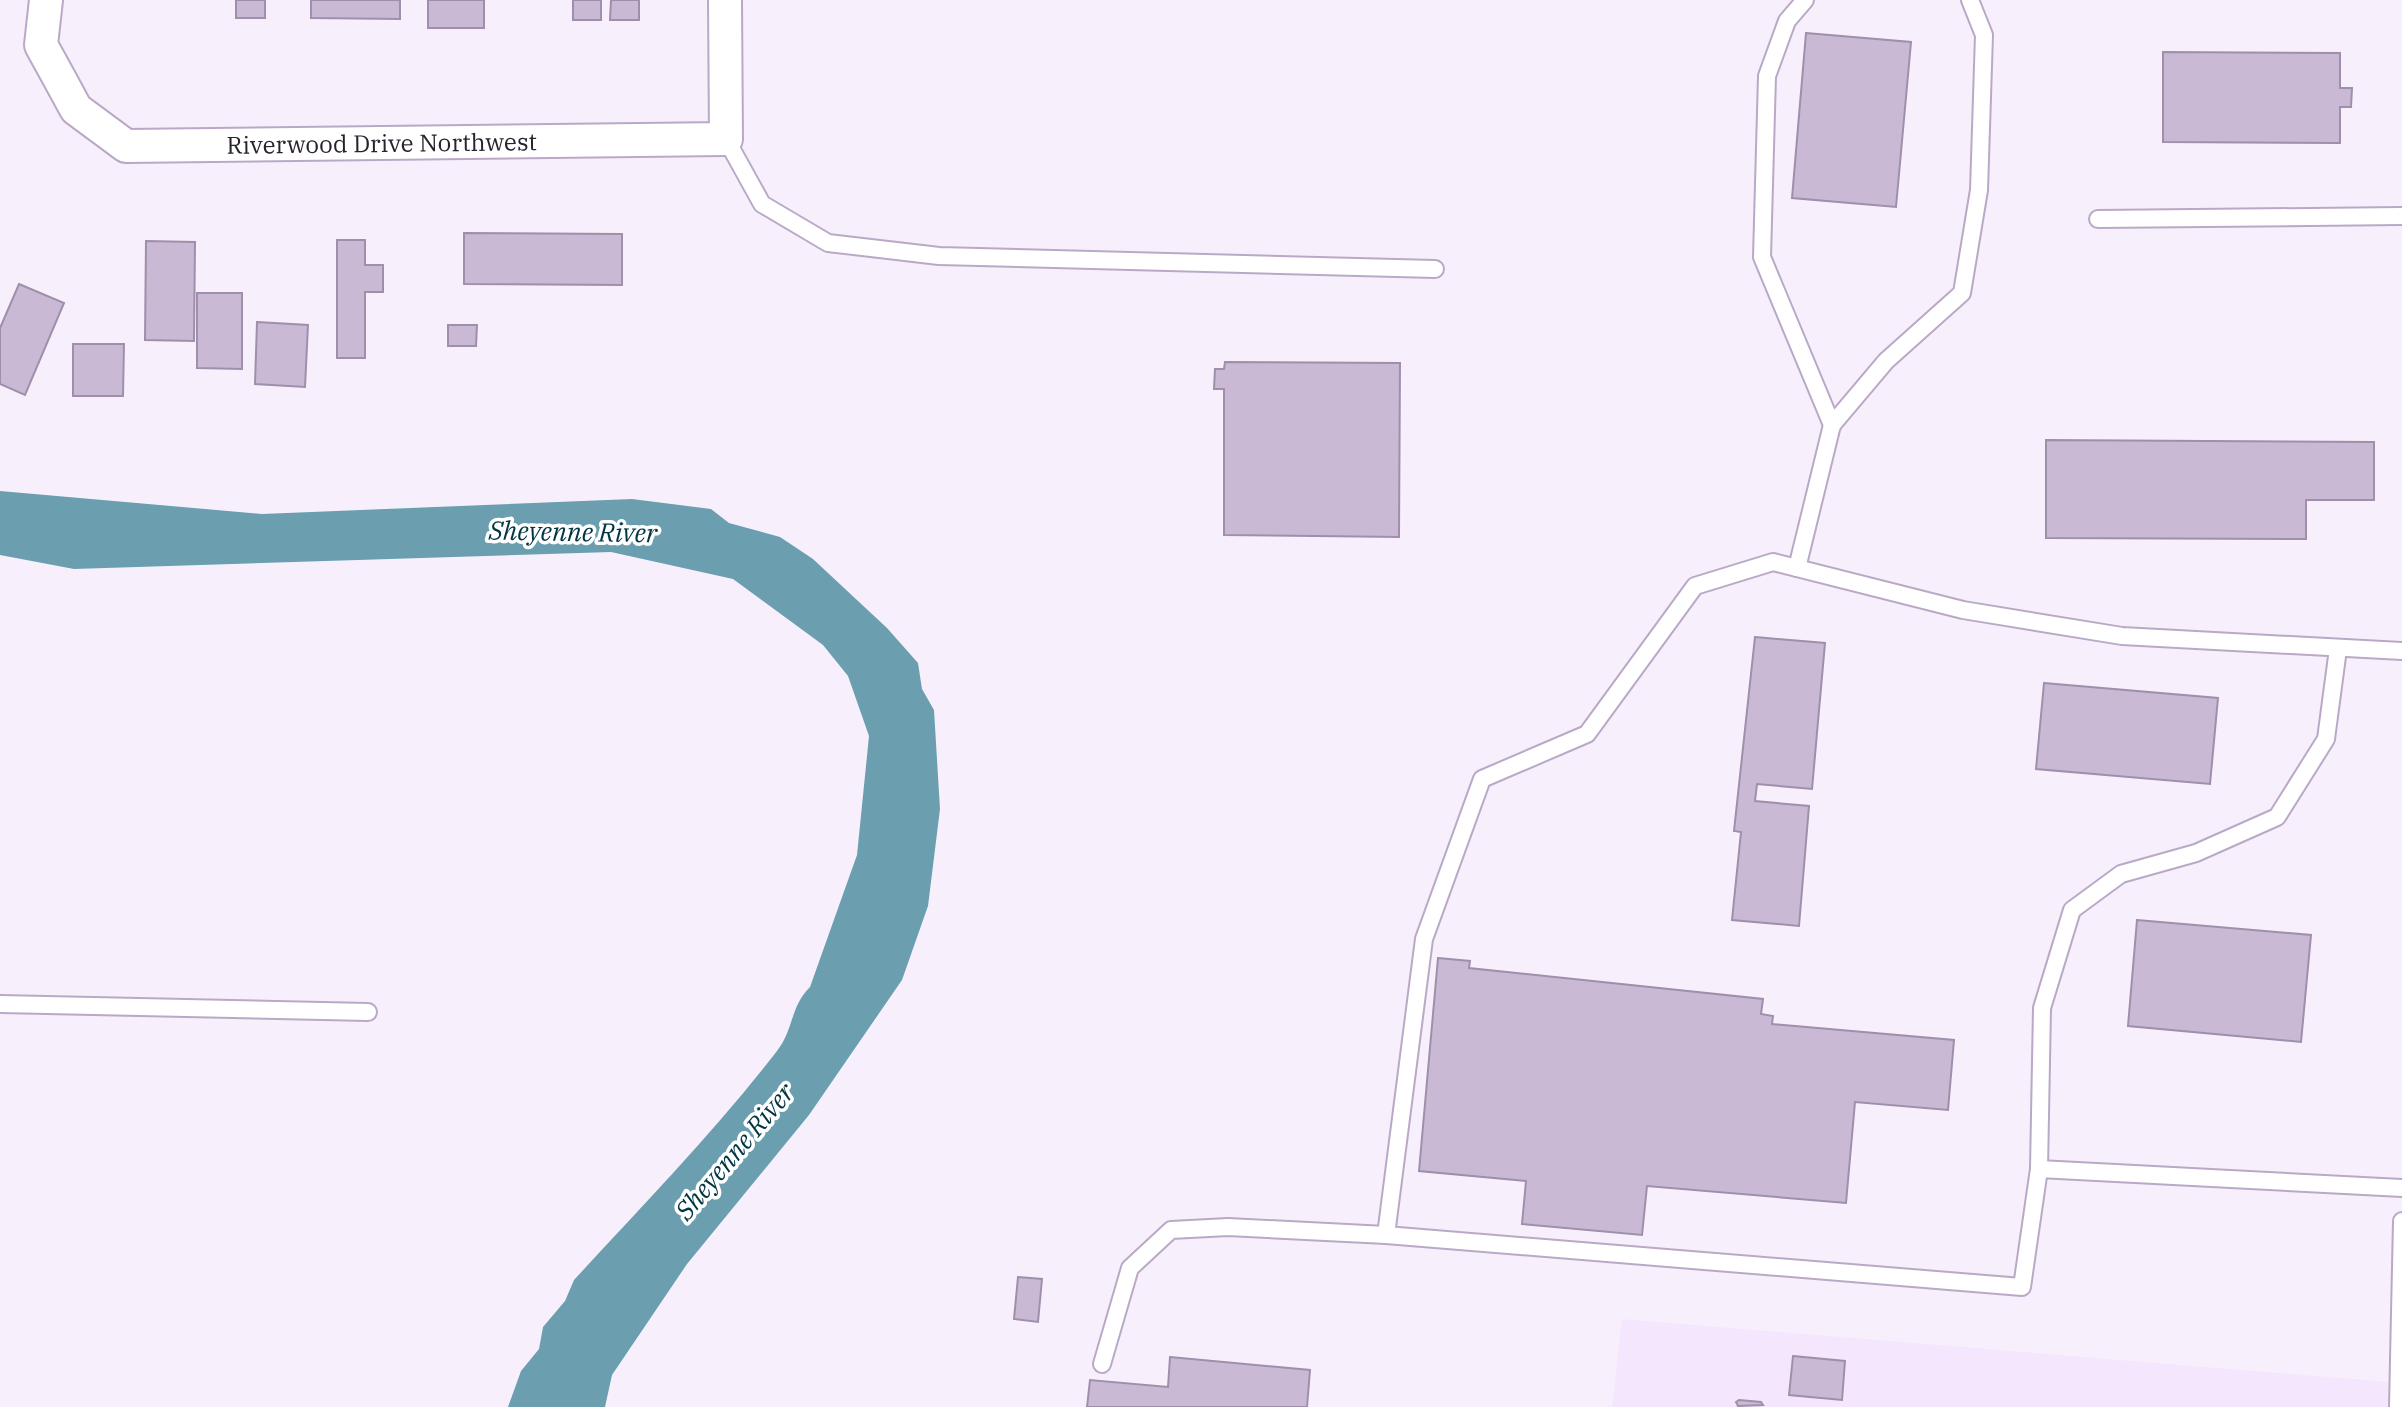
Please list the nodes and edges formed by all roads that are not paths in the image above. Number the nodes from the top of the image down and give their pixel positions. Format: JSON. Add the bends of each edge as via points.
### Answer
{"nodes":[{"id":1,"x":46,"y":0,"type":"edge"},
{"id":2,"x":725,"y":0,"type":"edge"},
{"id":3,"x":1805,"y":0,"type":"edge"},
{"id":4,"x":1970,"y":0,"type":"edge"},
{"id":5,"x":726,"y":139,"type":"junction"},
{"id":6,"x":2402,"y":216,"type":"edge"},
{"id":7,"x":2098,"y":219,"type":"dead end"},
{"id":8,"x":1435,"y":269,"type":"dead end"},
{"id":9,"x":1832,"y":425,"type":"junction"},
{"id":10,"x":1797,"y":568,"type":"junction"},
{"id":11,"x":2338,"y":649,"type":"junction"},
{"id":12,"x":2402,"y":651,"type":"edge"},
{"id":13,"x":0,"y":1004,"type":"edge"},
{"id":14,"x":368,"y":1012,"type":"dead end"},
{"id":15,"x":2039,"y":1169,"type":"junction"},
{"id":16,"x":2402,"y":1188,"type":"edge"},
{"id":17,"x":2402,"y":1221,"type":"edge"},
{"id":18,"x":1386,"y":1235,"type":"junction"},
{"id":19,"x":1102,"y":1364,"type":"dead end"},
{"id":20,"x":2398,"y":1407,"type":"edge"}],
"edges":[{"from":1,"to":5,"type":"street","name":"Riverwood Drive Northwest","via":[[41,45],[76,109],[126,146]]},
{"from":2,"to":5,"type":"street"},
{"from":3,"to":9,"type":"lane","via":[[1787,21],[1767,76],[1762,257]]},
{"from":4,"to":9,"type":"lane","via":[[1984,35],[1979,190],[1962,293],[1886,361]]},
{"from":5,"to":8,"type":"lane","via":[[762,204],[828,243],[939,256]]},
{"from":6,"to":7,"type":"lane"},
{"from":9,"to":10,"type":"lane"},
{"from":10,"to":11,"type":"lane","via":[[1963,610],[2122,636]]},
{"from":10,"to":18,"type":"lane","via":[[1773,562],[1695,586],[1587,734],[1482,779],[1424,939]]},
{"from":11,"to":12,"type":"lane"},
{"from":11,"to":15,"type":"lane","via":[[2326,739],[2277,817],[2196,853],[2121,874],[2072,910],[2042,1008]]},
{"from":13,"to":14,"type":"lane"},
{"from":15,"to":16,"type":"lane"},
{"from":15,"to":18,"type":"lane","via":[[2022,1287]]},
{"from":17,"to":20,"type":"lane"},
{"from":18,"to":19,"type":"lane","via":[[1228,1227],[1171,1230],[1130,1268]]}]}
